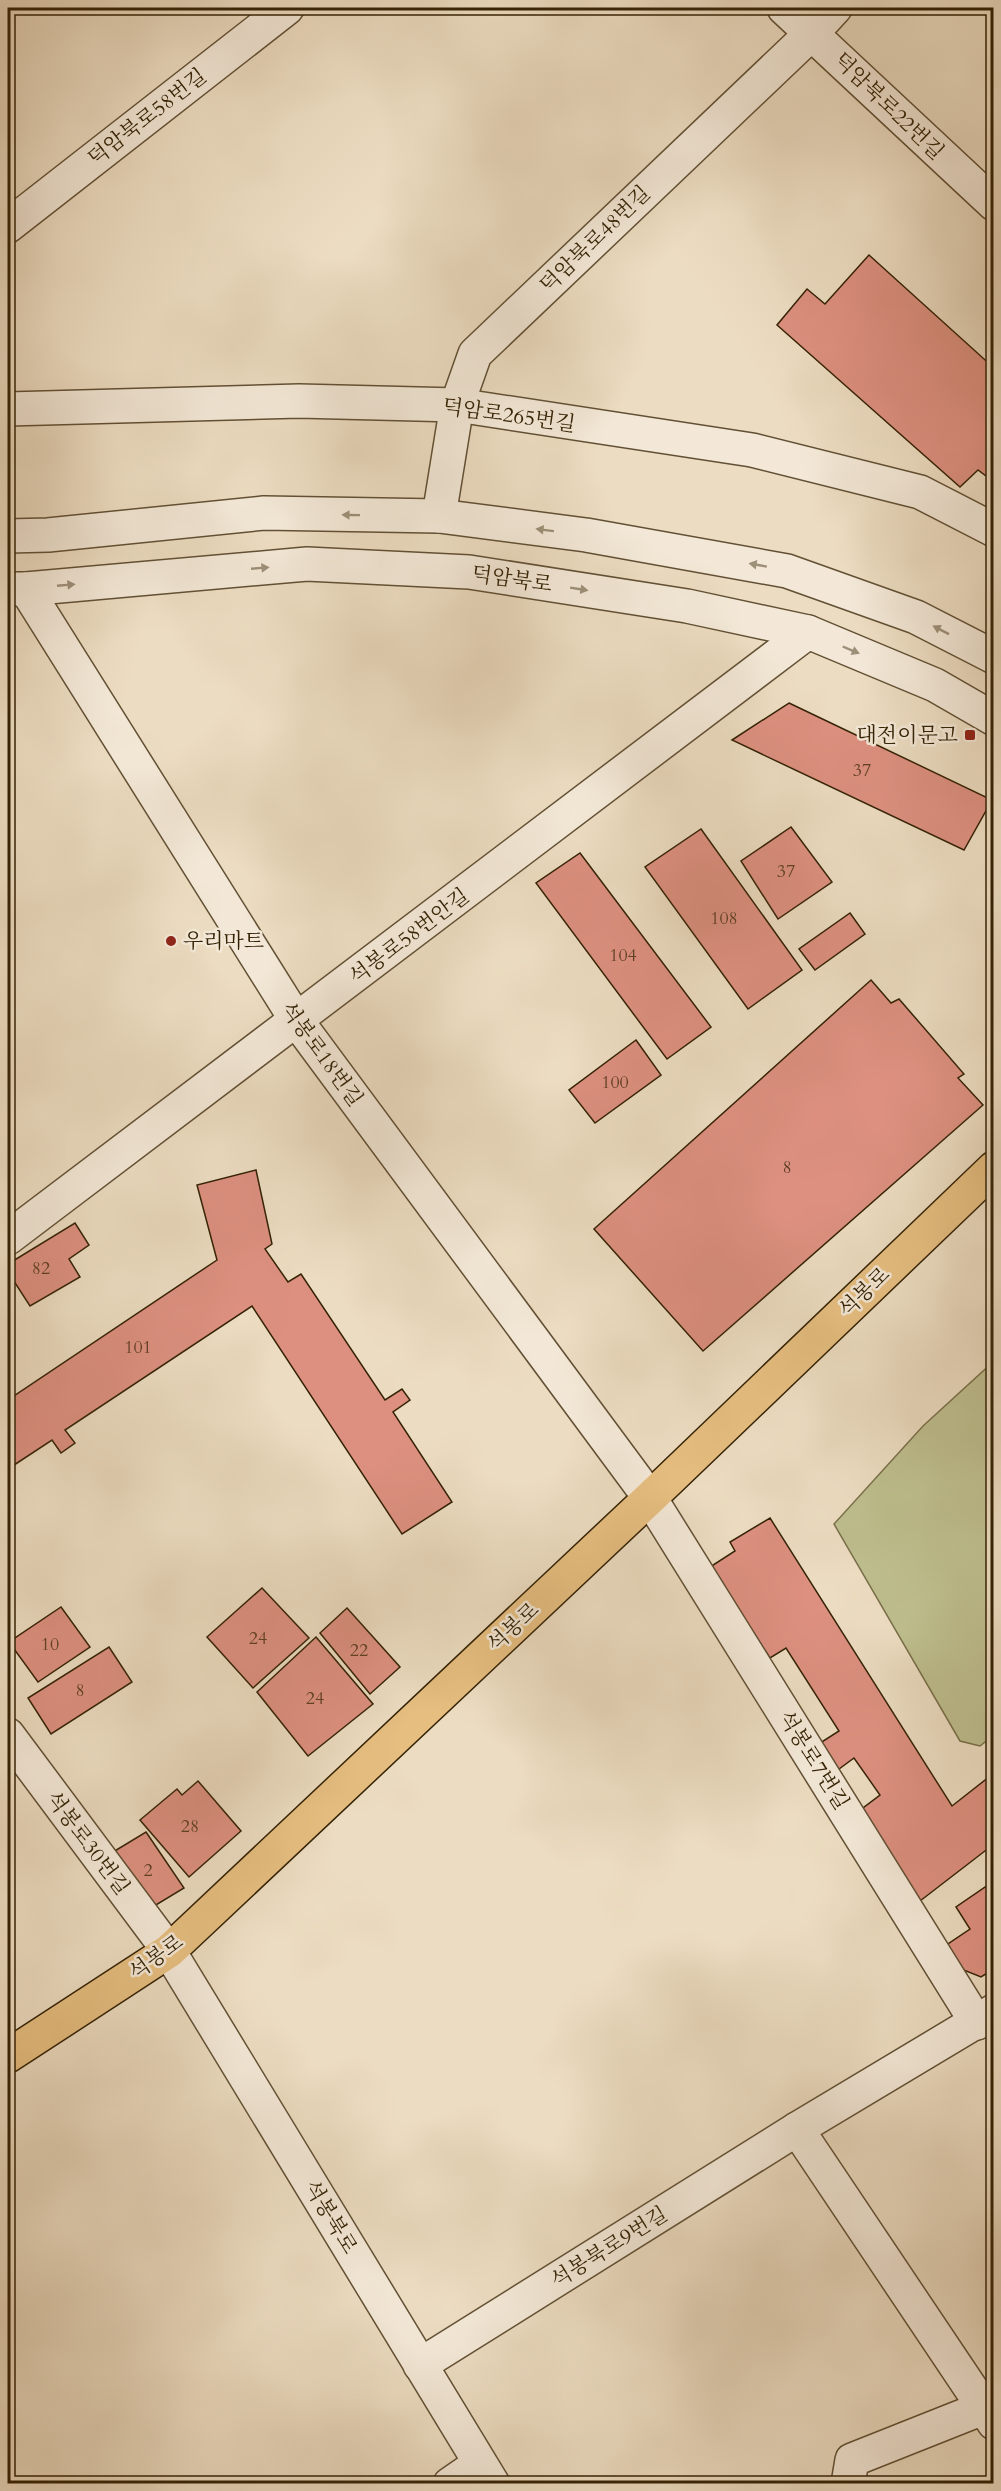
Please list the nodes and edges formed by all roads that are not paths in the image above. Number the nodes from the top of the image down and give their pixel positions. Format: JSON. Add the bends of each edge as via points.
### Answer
{"nodes":[{"id":1,"x":287,"y":8,"type":"edge"},
{"id":2,"x":783,"y":8,"type":"edge"},
{"id":3,"x":835,"y":8,"type":"edge"},
{"id":4,"x":812,"y":33,"type":"junction"},
{"id":5,"x":993,"y":204,"type":"edge"},
{"id":6,"x":8,"y":226,"type":"edge"},
{"id":7,"x":457,"y":405,"type":"junction"},
{"id":8,"x":8,"y":409,"type":"edge"},
{"id":9,"x":439,"y":516,"type":"junction"},
{"id":10,"x":993,"y":530,"type":"edge"},
{"id":11,"x":8,"y":536,"type":"edge"},
{"id":12,"x":16,"y":589,"type":"edge"},
{"id":13,"x":808,"y":632,"type":"junction"},
{"id":14,"x":993,"y":657,"type":"edge"},
{"id":15,"x":993,"y":719,"type":"edge"},
{"id":16,"x":297,"y":1021,"type":"junction"},
{"id":17,"x":993,"y":1168,"type":"edge"},
{"id":18,"x":8,"y":1238,"type":"edge"},
{"id":19,"x":650,"y":1498,"type":"junction"},
{"id":20,"x":8,"y":1735,"type":"edge"},
{"id":21,"x":169,"y":1951,"type":"junction"},
{"id":22,"x":985,"y":2017,"type":"edge"},
{"id":23,"x":8,"y":2056,"type":"edge"},
{"id":24,"x":797,"y":2129,"type":"junction"},
{"id":25,"x":420,"y":2365,"type":"junction"},
{"id":26,"x":990,"y":2412,"type":"edge"},
{"id":27,"x":486,"y":2474,"type":"edge"},
{"id":28,"x":450,"y":2484,"type":"edge"},
{"id":29,"x":848,"y":2484,"type":"edge"}],
"edges":[{"from":1,"to":6,"type":"street","name":"덕암북로58번길"},
{"from":2,"to":4,"type":"street","name":"덕암북로22번길"},
{"from":3,"to":4,"type":"street","name":"덕암북로48번길"},
{"from":4,"to":5,"type":"street","name":"덕암북로22번길"},
{"from":4,"to":7,"type":"street","name":"덕암북로48번길","via":[[475,354]]},
{"from":7,"to":8,"type":"street","name":"덕암로265번길","via":[[299,401]]},
{"from":7,"to":9,"type":"street","name":"덕암북로48번길"},
{"from":7,"to":10,"type":"street","name":"덕암로265번길","via":[[753,450],[920,492]]},
{"from":9,"to":11,"type":"street","one_way":true,"via":[[264,513]]},
{"from":14,"to":9,"type":"street","one_way":true,"via":[[916,617],[787,571],[586,536]]},
{"from":12,"to":13,"type":"street","name":"덕암북로","one_way":true,"via":[[307,564],[469,572],[687,606]]},
{"from":12,"to":16,"type":"street","name":"석봉로18번길"},
{"from":13,"to":15,"type":"street","name":"덕암북로","one_way":true,"via":[[935,685]]},
{"from":13,"to":16,"type":"street","name":"석봉로58번안길"},
{"from":16,"to":18,"type":"street","name":"석봉로58번안길"},
{"from":16,"to":19,"type":"street","name":"석봉로18번길"},
{"from":17,"to":19,"type":"main road","name":"석봉로"},
{"from":19,"to":21,"type":"main road","name":"석봉로"},
{"from":19,"to":22,"type":"street","name":"석봉로7번길"},
{"from":20,"to":21,"type":"street","name":"석봉로30번길"},
{"from":21,"to":23,"type":"main road","name":"석봉로"},
{"from":21,"to":25,"type":"street","name":"석봉북로"},
{"from":22,"to":24,"type":"street","name":"석봉북로9번길"},
{"from":24,"to":25,"type":"street","name":"석봉북로9번길"},
{"from":24,"to":26,"type":"street"},
{"from":25,"to":27,"type":"street","name":"석봉북로"},
{"from":26,"to":29,"type":"street","via":[[852,2460]]},
{"from":27,"to":28,"type":"street"}]}
